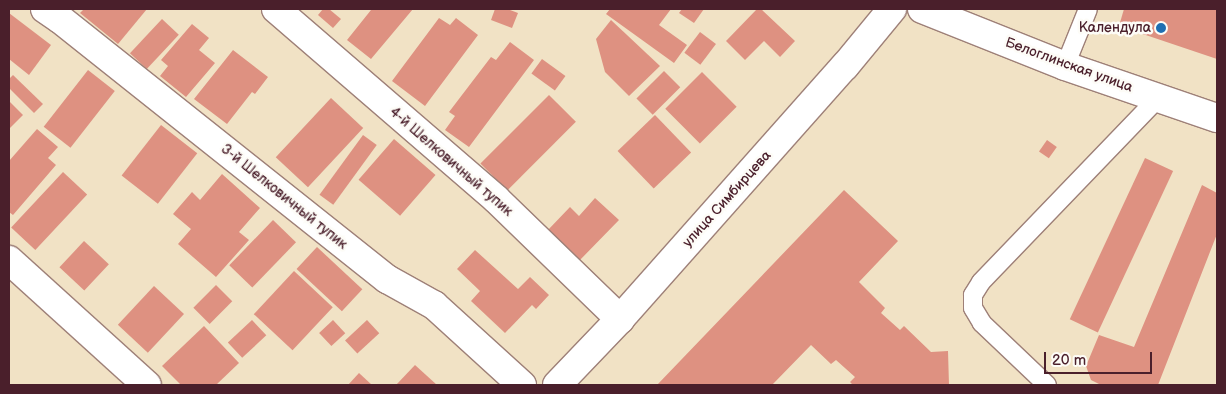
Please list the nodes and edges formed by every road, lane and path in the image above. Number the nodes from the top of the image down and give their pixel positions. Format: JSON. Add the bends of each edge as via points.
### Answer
{"nodes":[{"id":1,"x":45,"y":9,"type":"edge"},
{"id":2,"x":276,"y":9,"type":"edge"},
{"id":3,"x":892,"y":9,"type":"edge"},
{"id":4,"x":922,"y":9,"type":"edge"},
{"id":5,"x":1088,"y":9,"type":"edge"},
{"id":6,"x":1066,"y":66,"type":"junction"},
{"id":7,"x":1158,"y":98,"type":"junction"},
{"id":8,"x":1217,"y":118,"type":"edge"},
{"id":9,"x":9,"y":260,"type":"edge"},
{"id":10,"x":620,"y":319,"type":"junction"},
{"id":11,"x":146,"y":385,"type":"edge"},
{"id":12,"x":522,"y":385,"type":"edge"},
{"id":13,"x":557,"y":385,"type":"edge"},
{"id":14,"x":1048,"y":385,"type":"edge"}],
"edges":[{"from":1,"to":12,"type":"street","name":"3-й Шелковичный тупик","via":[[387,279],[434,305]]},
{"from":2,"to":10,"type":"street","name":"4-й Шелковичный тупик","via":[[496,199]]},
{"from":3,"to":10,"type":"street","name":"улица Симбирцева"},
{"from":4,"to":6,"type":"street","name":"Белоглинская улица"},
{"from":5,"to":6,"type":"lane"},
{"from":6,"to":7,"type":"street","name":"Белоглинская улица"},
{"from":7,"to":8,"type":"street","name":"Белоглинская улица"},
{"from":7,"to":14,"type":"lane","via":[[981,282],[974,295],[973,308],[982,323]]},
{"from":9,"to":11,"type":"street"},
{"from":10,"to":13,"type":"street","name":"улица Симбирцева"}]}
